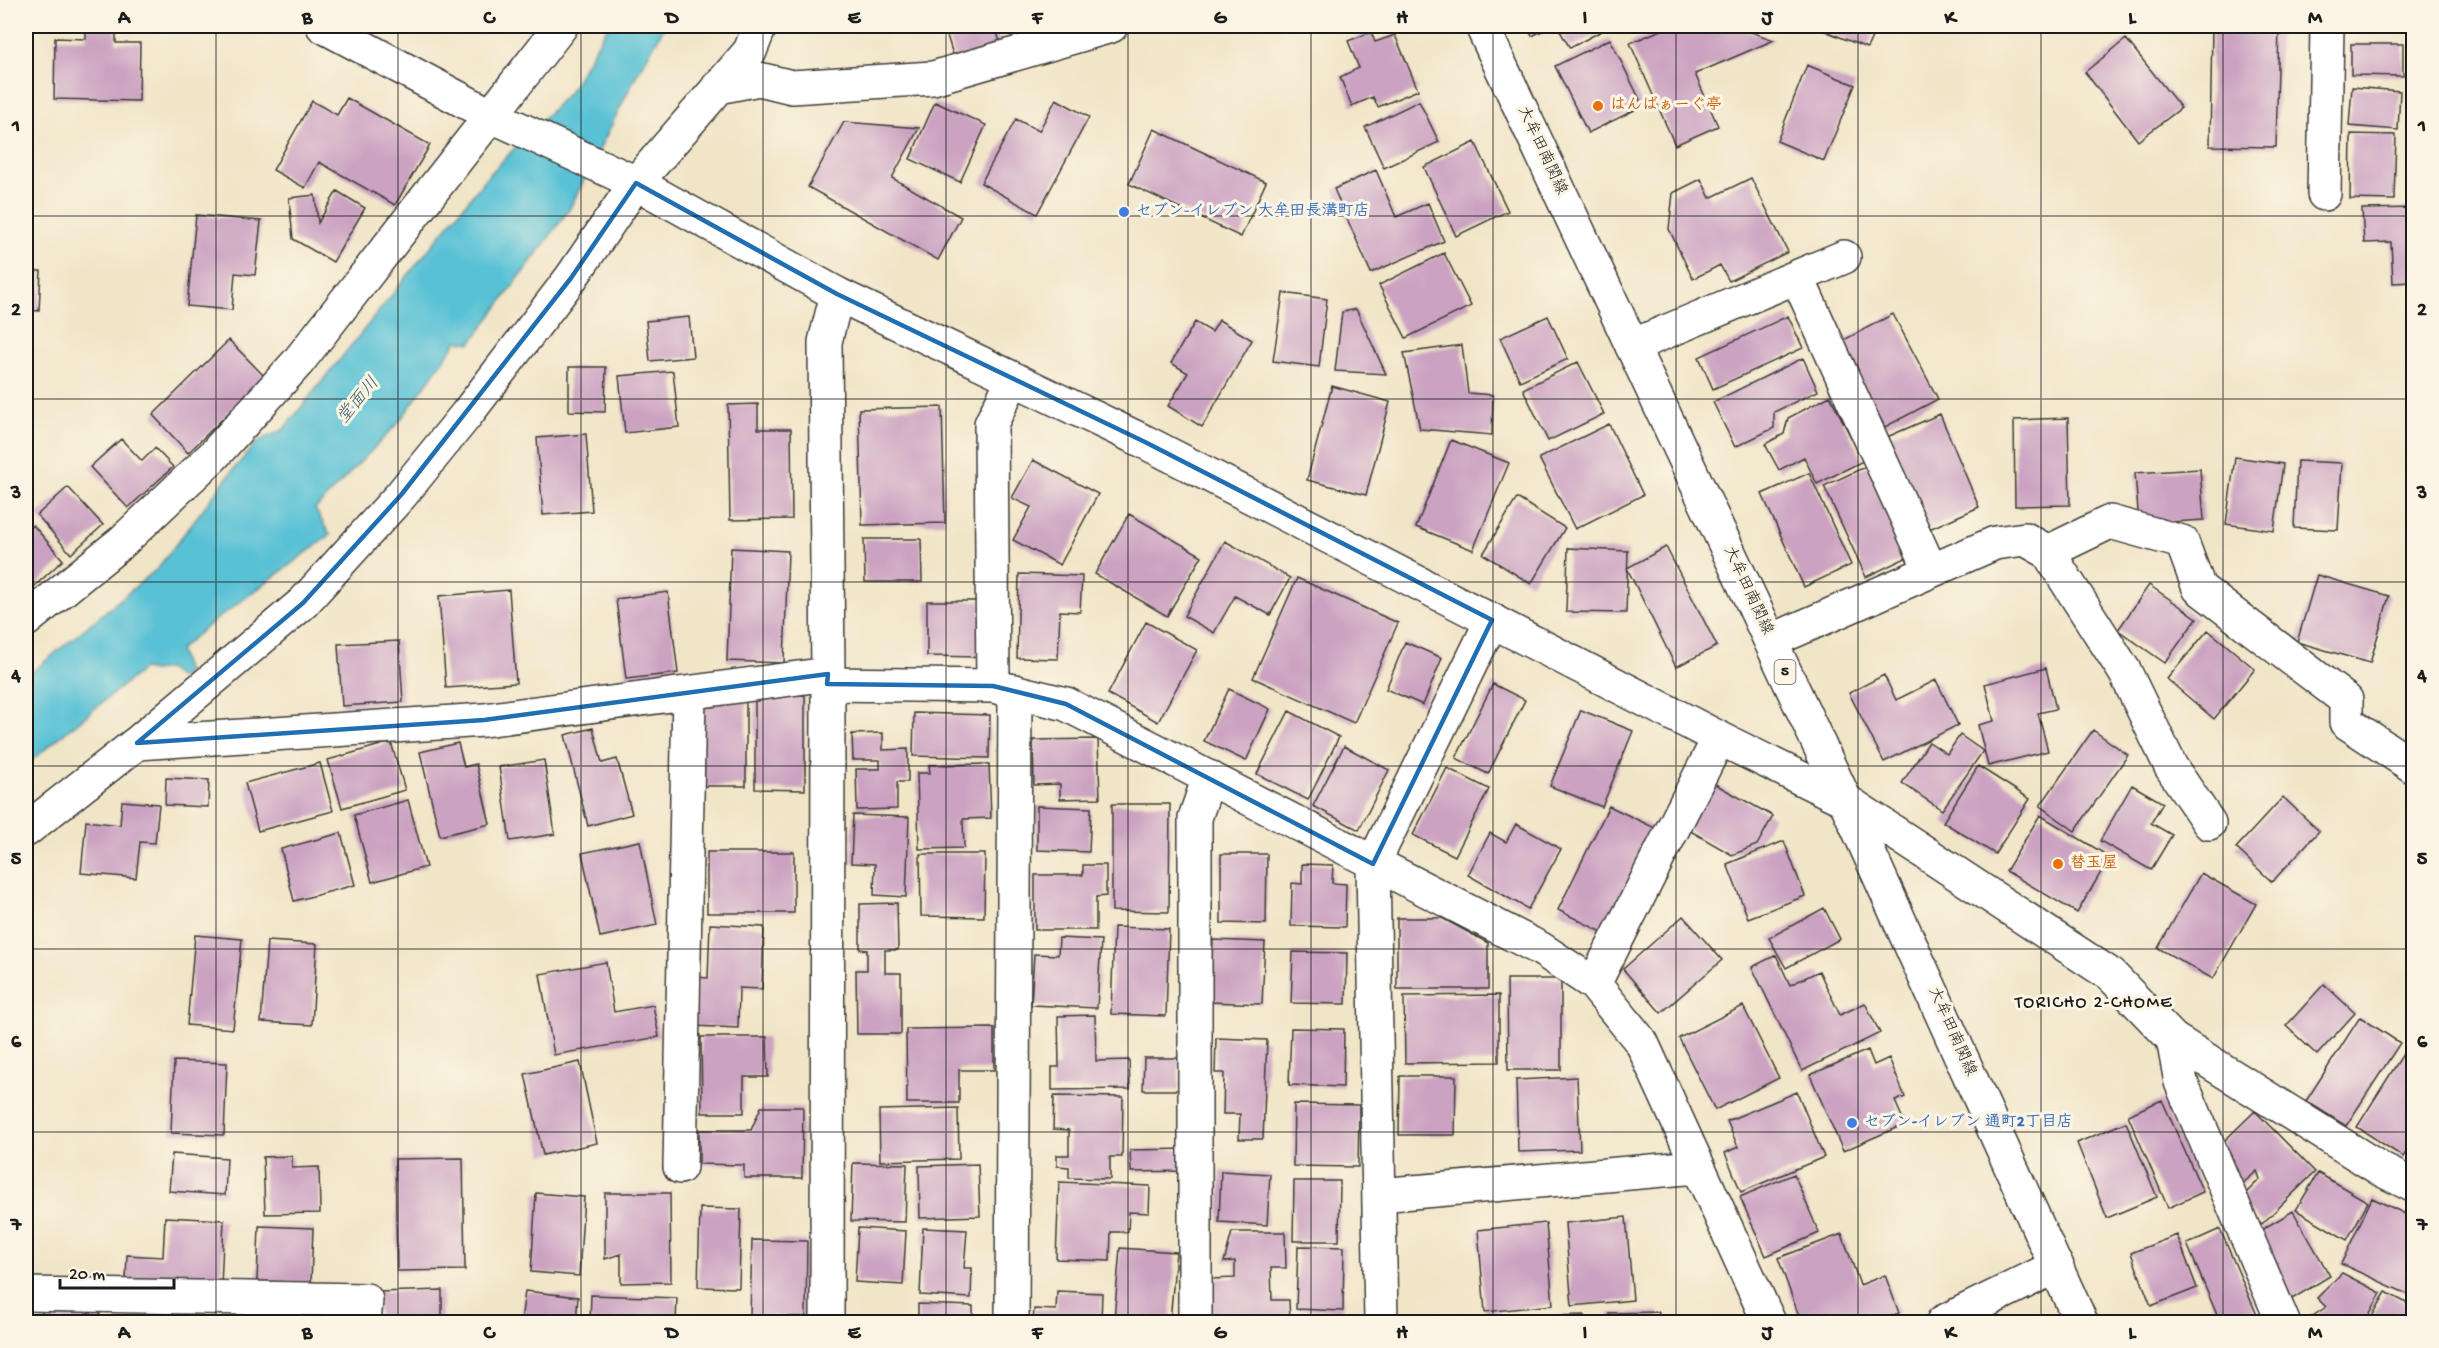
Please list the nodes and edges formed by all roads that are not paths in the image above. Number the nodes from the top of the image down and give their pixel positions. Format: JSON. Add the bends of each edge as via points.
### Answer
{"nodes":[{"id":1,"x":322,"y":26,"type":"edge"},
{"id":2,"x":561,"y":26,"type":"edge"},
{"id":3,"x":760,"y":26,"type":"edge"},
{"id":4,"x":1111,"y":26,"type":"edge"},
{"id":5,"x":1482,"y":26,"type":"edge"},
{"id":6,"x":2327,"y":26,"type":"edge"},
{"id":7,"x":718,"y":87,"type":"junction"},
{"id":8,"x":492,"y":116,"type":"junction"},
{"id":9,"x":636,"y":183,"type":"junction"},
{"id":10,"x":2324,"y":194,"type":"dead end"},
{"id":11,"x":1844,"y":257,"type":"dead end"},
{"id":12,"x":1797,"y":277,"type":"junction"},
{"id":13,"x":837,"y":294,"type":"junction"},
{"id":14,"x":1632,"y":346,"type":"junction"},
{"id":15,"x":1012,"y":379,"type":"junction"},
{"id":16,"x":2048,"y":552,"type":"junction"},
{"id":17,"x":1931,"y":571,"type":"junction"},
{"id":18,"x":26,"y":620,"type":"edge"},
{"id":19,"x":1492,"y":620,"type":"junction"},
{"id":20,"x":1771,"y":641,"type":"junction"},
{"id":21,"x":827,"y":679,"type":"junction"},
{"id":22,"x":1004,"y":689,"type":"junction"},
{"id":23,"x":688,"y":693,"type":"junction"},
{"id":24,"x":1719,"y":738,"type":"junction"},
{"id":25,"x":137,"y":743,"type":"junction"},
{"id":26,"x":2414,"y":767,"type":"edge"},
{"id":27,"x":1209,"y":777,"type":"junction"},
{"id":28,"x":1845,"y":800,"type":"junction"},
{"id":29,"x":2209,"y":823,"type":"dead end"},
{"id":30,"x":26,"y":830,"type":"edge"},
{"id":31,"x":1372,"y":864,"type":"junction"},
{"id":32,"x":1594,"y":984,"type":"junction"},
{"id":33,"x":2173,"y":1039,"type":"junction"},
{"id":34,"x":680,"y":1167,"type":"dead end"},
{"id":35,"x":1697,"y":1167,"type":"junction"},
{"id":36,"x":2414,"y":1186,"type":"edge"},
{"id":37,"x":1379,"y":1195,"type":"junction"},
{"id":38,"x":2057,"y":1266,"type":"junction"},
{"id":39,"x":26,"y":1293,"type":"edge"},
{"id":40,"x":364,"y":1323,"type":"edge"},
{"id":41,"x":827,"y":1323,"type":"edge"},
{"id":42,"x":1012,"y":1323,"type":"edge"},
{"id":43,"x":1196,"y":1323,"type":"edge"},
{"id":44,"x":1381,"y":1323,"type":"edge"},
{"id":45,"x":1769,"y":1323,"type":"edge"},
{"id":46,"x":1943,"y":1323,"type":"edge"},
{"id":47,"x":2081,"y":1323,"type":"edge"},
{"id":48,"x":2283,"y":1323,"type":"edge"}],
"edges":[{"from":1,"to":8,"type":"street"},
{"from":2,"to":8,"type":"street"},
{"from":3,"to":7,"type":"street","via":[[750,51]]},
{"from":4,"to":7,"type":"street","via":[[933,78],[792,87],[759,79]]},
{"from":5,"to":14,"type":"street","name":"大牟田南関線","number":"5"},
{"from":6,"to":10,"type":"street"},
{"from":7,"to":9,"type":"street"},
{"from":8,"to":9,"type":"street"},
{"from":8,"to":18,"type":"street","via":[[298,362],[213,456],[123,541]]},
{"from":9,"to":13,"type":"street"},
{"from":9,"to":25,"type":"street","via":[[571,278],[400,495],[303,603]]},
{"from":11,"to":12,"type":"street"},
{"from":12,"to":14,"type":"street"},
{"from":12,"to":17,"type":"street"},
{"from":13,"to":15,"type":"street"},
{"from":13,"to":21,"type":"street","via":[[825,342]]},
{"from":14,"to":20,"type":"street","name":"大牟田南関線","number":"5"},
{"from":15,"to":19,"type":"street"},
{"from":15,"to":22,"type":"street","via":[[991,424]]},
{"from":16,"to":17,"type":"street","via":[[2025,539],[1995,543]]},
{"from":16,"to":26,"type":"street","via":[[2110,522],[2182,542],[2199,588],[2346,700],[2346,722]]},
{"from":16,"to":29,"type":"street","via":[[2125,672],[2171,767]]},
{"from":17,"to":20,"type":"street"},
{"from":19,"to":24,"type":"street"},
{"from":19,"to":31,"type":"street"},
{"from":20,"to":28,"type":"street","name":"大牟田南関線","number":"5"},
{"from":21,"to":22,"type":"street"},
{"from":21,"to":23,"type":"street"},
{"from":21,"to":41,"type":"street"},
{"from":22,"to":27,"type":"street","via":[[1066,704]]},
{"from":22,"to":42,"type":"street"},
{"from":23,"to":25,"type":"street","via":[[484,720]]},
{"from":23,"to":34,"type":"street"},
{"from":24,"to":28,"type":"street"},
{"from":24,"to":32,"type":"street"},
{"from":25,"to":30,"type":"street"},
{"from":27,"to":31,"type":"street"},
{"from":27,"to":43,"type":"street","via":[[1195,818]]},
{"from":28,"to":33,"type":"street","via":[[2110,975]]},
{"from":28,"to":38,"type":"street","name":"大牟田南関線","number":"5"},
{"from":31,"to":32,"type":"street","via":[[1541,949]]},
{"from":31,"to":37,"type":"street"},
{"from":32,"to":35,"type":"street","via":[[1642,1043]]},
{"from":33,"to":36,"type":"street","via":[[2382,1170]]},
{"from":33,"to":48,"type":"street","via":[[2181,1082]]},
{"from":35,"to":37,"type":"street"},
{"from":35,"to":45,"type":"street"},
{"from":37,"to":44,"type":"street"},
{"from":38,"to":46,"type":"street"},
{"from":38,"to":47,"type":"street","name":"大牟田南関線","number":"5"},
{"from":39,"to":40,"type":"street","via":[[366,1300]]}]}
